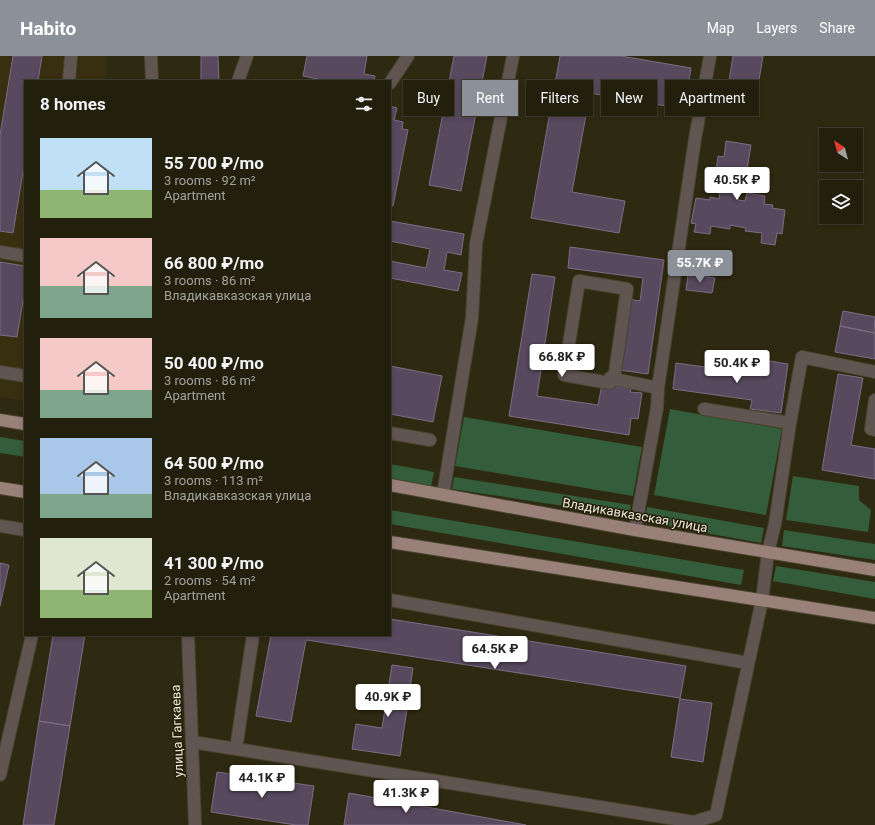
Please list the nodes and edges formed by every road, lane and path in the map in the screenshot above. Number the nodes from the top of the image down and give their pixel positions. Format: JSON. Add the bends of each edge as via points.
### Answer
{"nodes":[{"id":1,"x":71,"y":56,"type":"edge"},
{"id":2,"x":151,"y":56,"type":"edge"},
{"id":3,"x":247,"y":56,"type":"edge"},
{"id":4,"x":408,"y":56,"type":"edge"},
{"id":5,"x":513,"y":56,"type":"edge"},
{"id":6,"x":710,"y":56,"type":"edge"},
{"id":7,"x":69,"y":80,"type":"edge"},
{"id":8,"x":152,"y":80,"type":"edge"},
{"id":9,"x":238,"y":80,"type":"edge"},
{"id":10,"x":391,"y":82,"type":"edge"},
{"id":11,"x":0,"y":252,"type":"edge"},
{"id":12,"x":24,"y":256,"type":"edge"},
{"id":13,"x":0,"y":372,"type":"edge"},
{"id":14,"x":875,"y":372,"type":"edge"},
{"id":15,"x":24,"y":376,"type":"edge"},
{"id":16,"x":614,"y":379,"type":"junction"},
{"id":17,"x":658,"y":388,"type":"junction"},
{"id":18,"x":875,"y":400,"type":"edge"},
{"id":19,"x":704,"y":409,"type":"dead end"},
{"id":20,"x":0,"y":420,"type":"edge"},
{"id":21,"x":790,"y":423,"type":"junction"},
{"id":22,"x":24,"y":424,"type":"edge"},
{"id":23,"x":875,"y":430,"type":"edge"},
{"id":24,"x":391,"y":433,"type":"edge"},
{"id":25,"x":430,"y":440,"type":"dead end"},
{"id":26,"x":391,"y":485,"type":"edge"},
{"id":27,"x":0,"y":488,"type":"edge"},
{"id":28,"x":24,"y":492,"type":"edge"},
{"id":29,"x":443,"y":495,"type":"junction"},
{"id":30,"x":0,"y":526,"type":"edge"},
{"id":31,"x":24,"y":530,"type":"edge"},
{"id":32,"x":635,"y":530,"type":"junction"},
{"id":33,"x":391,"y":542,"type":"edge"},
{"id":34,"x":768,"y":552,"type":"junction"},
{"id":35,"x":875,"y":570,"type":"edge"},
{"id":36,"x":391,"y":600,"type":"edge"},
{"id":37,"x":762,"y":600,"type":"junction"},
{"id":38,"x":875,"y":618,"type":"edge"},
{"id":39,"x":32,"y":636,"type":"edge"},
{"id":40,"x":188,"y":636,"type":"edge"},
{"id":41,"x":253,"y":636,"type":"edge"},
{"id":42,"x":748,"y":663,"type":"junction"},
{"id":43,"x":192,"y":742,"type":"junction"},
{"id":44,"x":236,"y":749,"type":"junction"},
{"id":45,"x":0,"y":775,"type":"edge"},
{"id":46,"x":694,"y":823,"type":"edge"},
{"id":47,"x":195,"y":825,"type":"edge"}],
"edges":[{"from":1,"to":7,"type":"street"},
{"from":2,"to":8,"type":"street"},
{"from":3,"to":9,"type":"street"},
{"from":4,"to":10,"type":"street"},
{"from":5,"to":29,"type":"street","via":[[476,244],[472,318]]},
{"from":6,"to":17,"type":"street"},
{"from":11,"to":12,"type":"street"},
{"from":13,"to":15,"type":"street"},
{"from":14,"to":21,"type":"street","via":[[802,357]]},
{"from":16,"to":16,"type":"street","via":[[627,289],[579,281],[564,375],[610,383],[610,378]]},
{"from":16,"to":17,"type":"street"},
{"from":17,"to":32,"type":"street","via":[[657,408]]},
{"from":18,"to":23,"type":"street","via":[[870,429]]},
{"from":19,"to":21,"type":"street"},
{"from":20,"to":22,"type":"main road"},
{"from":21,"to":34,"type":"street","via":[[775,524]]},
{"from":24,"to":25,"type":"street"},
{"from":26,"to":29,"type":"main road","name":"Владикавказская улица"},
{"from":27,"to":28,"type":"main road"},
{"from":29,"to":32,"type":"main road","name":"Владикавказская улица"},
{"from":30,"to":31,"type":"street"},
{"from":32,"to":34,"type":"main road","name":"Владикавказская улица"},
{"from":33,"to":37,"type":"main road"},
{"from":34,"to":35,"type":"main road","name":"Владикавказская улица"},
{"from":34,"to":37,"type":"street"},
{"from":36,"to":42,"type":"street"},
{"from":37,"to":38,"type":"main road"},
{"from":37,"to":42,"type":"street"},
{"from":39,"to":45,"type":"street"},
{"from":40,"to":43,"type":"street","name":"улица Гагкаева"},
{"from":41,"to":44,"type":"street"},
{"from":42,"to":46,"type":"street","via":[[716,815]]},
{"from":43,"to":44,"type":"street"},
{"from":43,"to":47,"type":"street","name":"улица Гагкаева"},
{"from":44,"to":46,"type":"street"}]}
